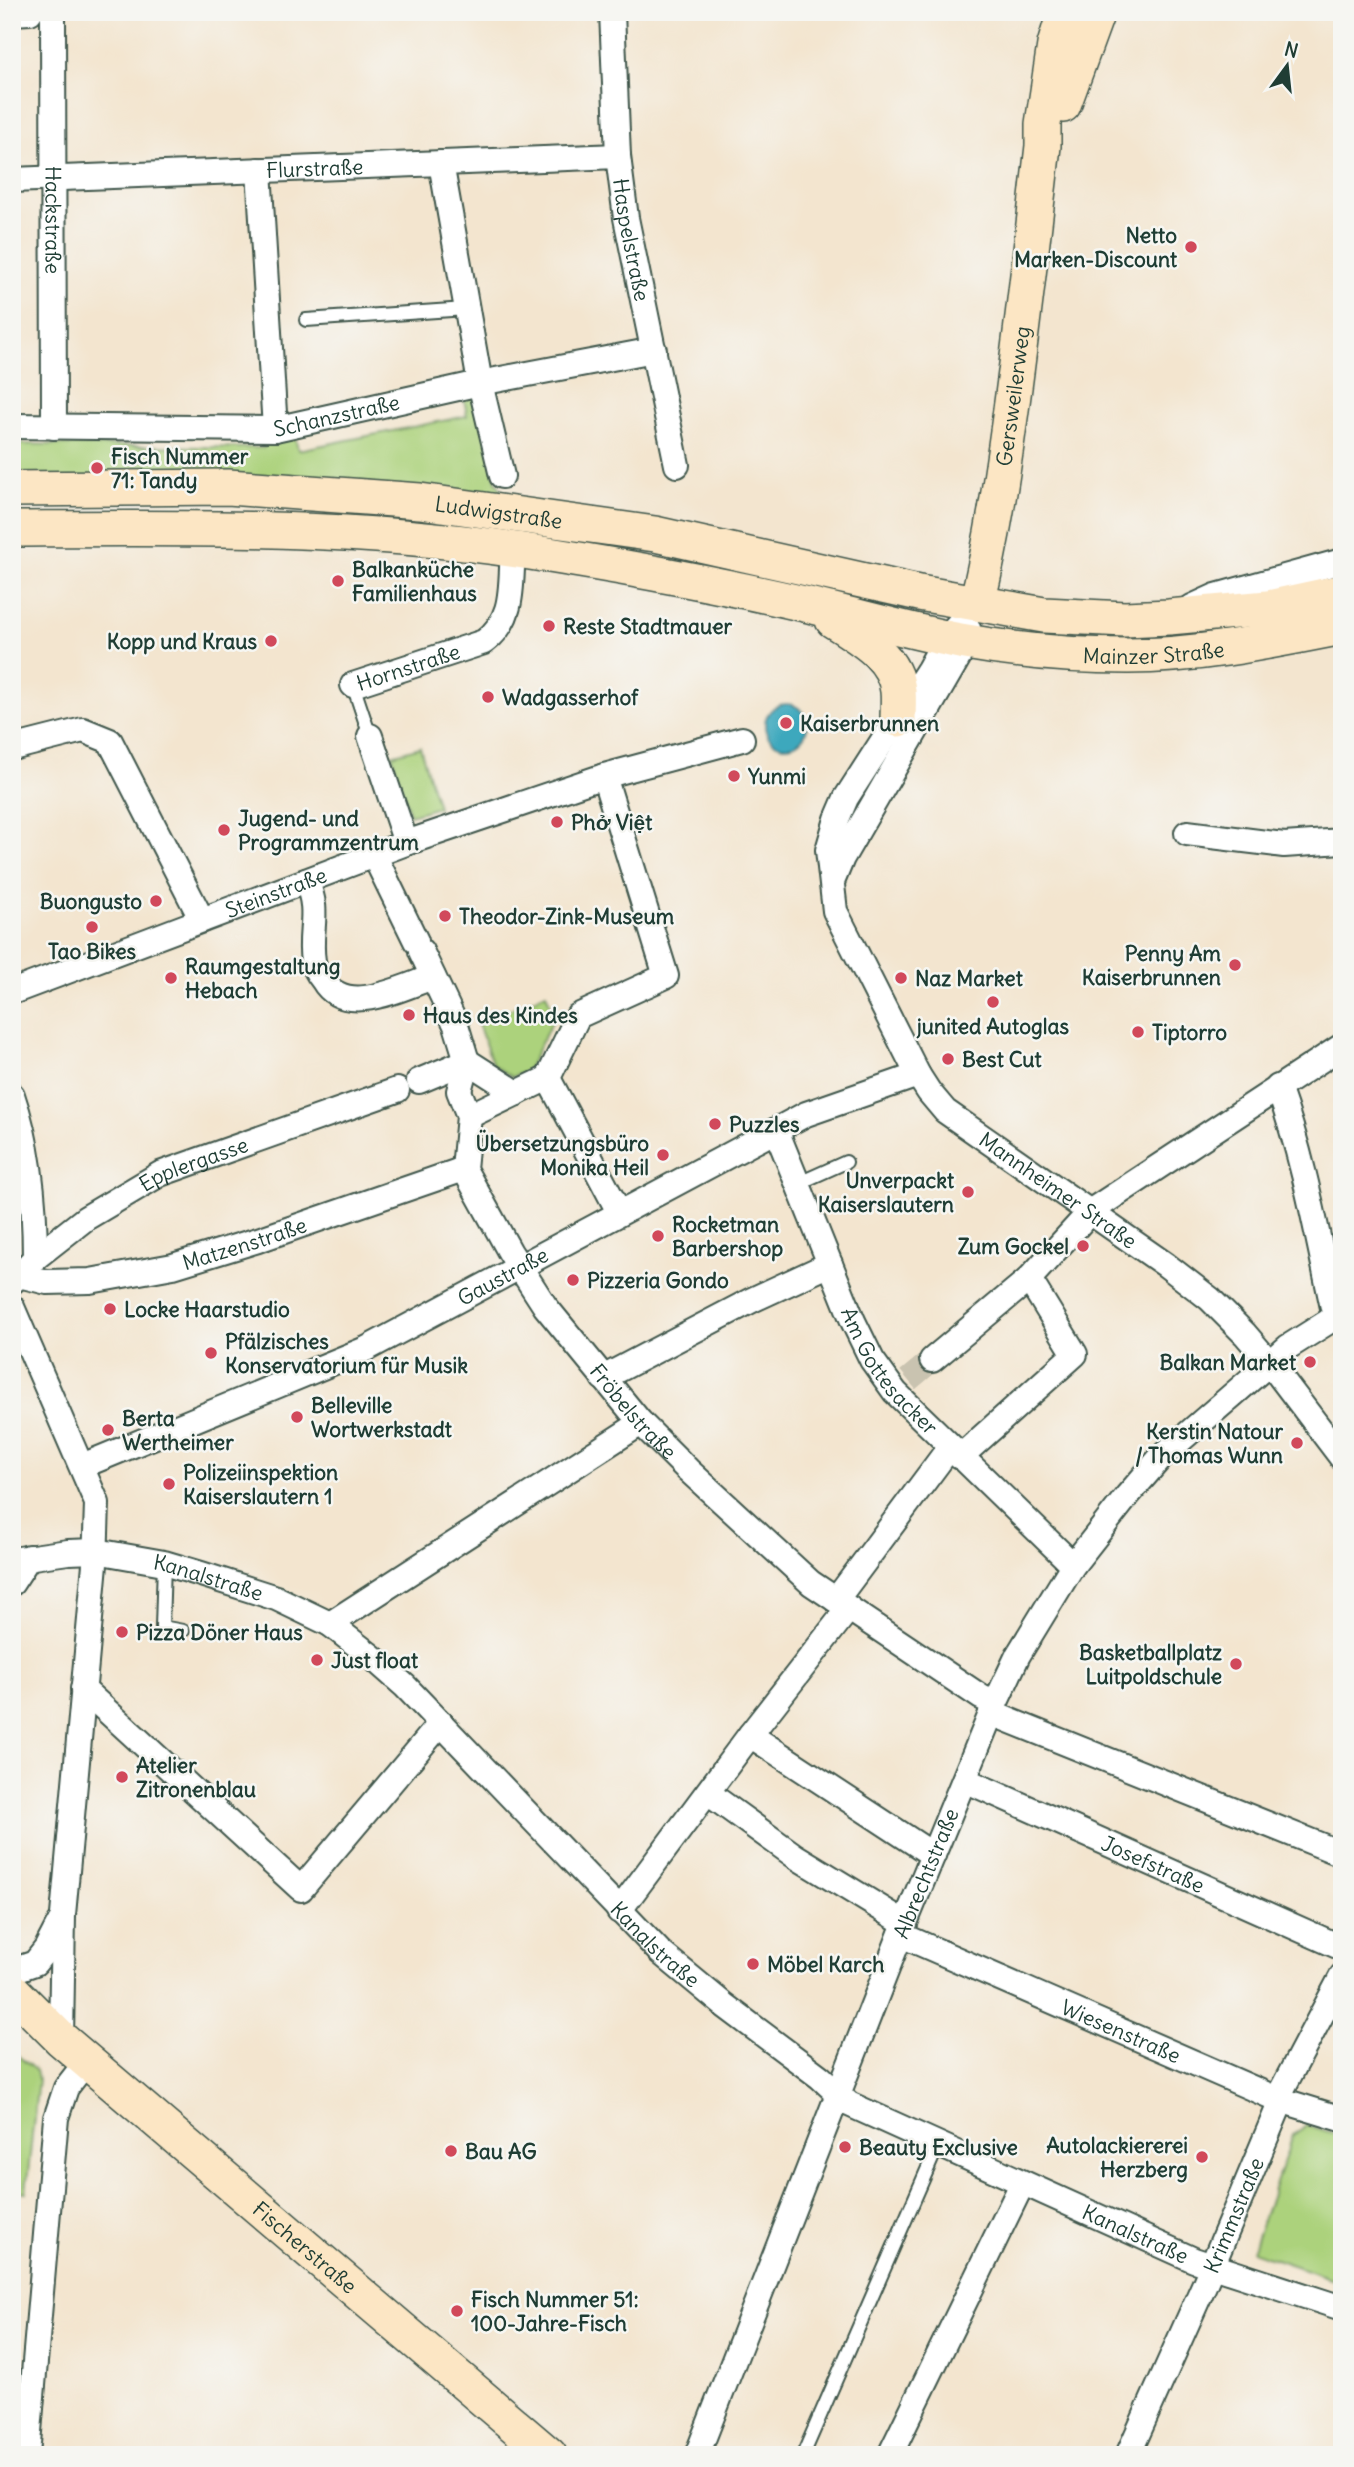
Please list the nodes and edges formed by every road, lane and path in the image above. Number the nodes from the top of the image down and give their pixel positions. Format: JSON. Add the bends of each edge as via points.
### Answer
{"nodes":[{"id":1,"x":30,"y":12,"type":"edge"},
{"id":2,"x":53,"y":12,"type":"edge"},
{"id":3,"x":612,"y":12,"type":"edge"},
{"id":4,"x":1065,"y":12,"type":"edge"},
{"id":5,"x":1097,"y":12,"type":"edge"},
{"id":6,"x":12,"y":13,"type":"edge"},
{"id":7,"x":1043,"y":146,"type":"junction"},
{"id":8,"x":618,"y":156,"type":"junction"},
{"id":9,"x":440,"y":163,"type":"junction"},
{"id":10,"x":259,"y":170,"type":"junction"},
{"id":11,"x":54,"y":179,"type":"junction"},
{"id":12,"x":12,"y":180,"type":"edge"},
{"id":13,"x":466,"y":309,"type":"junction"},
{"id":14,"x":306,"y":320,"type":"dead end"},
{"id":15,"x":654,"y":350,"type":"junction"},
{"id":16,"x":480,"y":383,"type":"junction"},
{"id":17,"x":12,"y":426,"type":"edge"},
{"id":18,"x":54,"y":427,"type":"junction"},
{"id":19,"x":275,"y":429,"type":"junction"},
{"id":20,"x":677,"y":465,"type":"dead end"},
{"id":21,"x":502,"y":476,"type":"dead end"},
{"id":22,"x":12,"y":489,"type":"edge"},
{"id":23,"x":12,"y":529,"type":"edge"},
{"id":24,"x":513,"y":549,"type":"junction"},
{"id":25,"x":1342,"y":561,"type":"edge"},
{"id":26,"x":1342,"y":592,"type":"edge"},
{"id":27,"x":977,"y":603,"type":"junction"},
{"id":28,"x":813,"y":606,"type":"junction"},
{"id":29,"x":1169,"y":617,"type":"junction"},
{"id":30,"x":1342,"y":627,"type":"edge"},
{"id":31,"x":955,"y":639,"type":"junction"},
{"id":32,"x":352,"y":685,"type":"joint"},
{"id":33,"x":898,"y":719,"type":"junction"},
{"id":34,"x":370,"y":736,"type":"joint"},
{"id":35,"x":742,"y":739,"type":"dead end"},
{"id":36,"x":12,"y":748,"type":"edge"},
{"id":37,"x":604,"y":776,"type":"junction"},
{"id":38,"x":1187,"y":833,"type":"dead end"},
{"id":39,"x":1342,"y":841,"type":"edge"},
{"id":40,"x":406,"y":843,"type":"junction"},
{"id":41,"x":374,"y":855,"type":"junction"},
{"id":42,"x":306,"y":881,"type":"junction"},
{"id":43,"x":831,"y":886,"type":"junction"},
{"id":44,"x":202,"y":920,"type":"junction"},
{"id":45,"x":433,"y":977,"type":"junction"},
{"id":46,"x":12,"y":992,"type":"edge"},
{"id":47,"x":1342,"y":1046,"type":"edge"},
{"id":48,"x":467,"y":1061,"type":"junction"},
{"id":49,"x":918,"y":1075,"type":"junction"},
{"id":50,"x":548,"y":1077,"type":"junction"},
{"id":51,"x":1278,"y":1087,"type":"junction"},
{"id":52,"x":517,"y":1093,"type":"junction"},
{"id":53,"x":12,"y":1094,"type":"edge"},
{"id":54,"x":468,"y":1116,"type":"junction"},
{"id":55,"x":776,"y":1130,"type":"junction"},
{"id":56,"x":846,"y":1162,"type":"dead end"},
{"id":57,"x":464,"y":1169,"type":"junction"},
{"id":58,"x":797,"y":1184,"type":"junction"},
{"id":59,"x":1091,"y":1211,"type":"junction"},
{"id":60,"x":619,"y":1212,"type":"junction"},
{"id":61,"x":830,"y":1264,"type":"junction"},
{"id":62,"x":520,"y":1268,"type":"junction"},
{"id":63,"x":22,"y":1272,"type":"edge"},
{"id":64,"x":1029,"y":1279,"type":"junction"},
{"id":65,"x":12,"y":1307,"type":"edge"},
{"id":66,"x":1338,"y":1315,"type":"edge"},
{"id":67,"x":932,"y":1360,"type":"tunnel mouth"},
{"id":68,"x":1269,"y":1362,"type":"junction"},
{"id":69,"x":603,"y":1378,"type":"junction"},
{"id":70,"x":641,"y":1423,"type":"junction"},
{"id":71,"x":955,"y":1452,"type":"junction"},
{"id":72,"x":1342,"y":1458,"type":"edge"},
{"id":73,"x":82,"y":1466,"type":"junction"},
{"id":74,"x":96,"y":1551,"type":"junction"},
{"id":75,"x":21,"y":1559,"type":"edge"},
{"id":76,"x":164,"y":1563,"type":"junction"},
{"id":77,"x":1073,"y":1565,"type":"junction"},
{"id":78,"x":12,"y":1583,"type":"edge"},
{"id":79,"x":843,"y":1604,"type":"junction"},
{"id":80,"x":330,"y":1624,"type":"junction"},
{"id":81,"x":183,"y":1631,"type":"dead end"},
{"id":82,"x":83,"y":1689,"type":"junction"},
{"id":83,"x":993,"y":1709,"type":"junction"},
{"id":84,"x":441,"y":1723,"type":"junction"},
{"id":85,"x":750,"y":1735,"type":"junction"},
{"id":86,"x":965,"y":1780,"type":"junction"},
{"id":87,"x":708,"y":1793,"type":"junction"},
{"id":88,"x":1342,"y":1854,"type":"edge"},
{"id":89,"x":933,"y":1855,"type":"junction"},
{"id":90,"x":619,"y":1912,"type":"junction"},
{"id":91,"x":63,"y":1915,"type":"junction"},
{"id":92,"x":903,"y":1929,"type":"junction"},
{"id":93,"x":1342,"y":1948,"type":"edge"},
{"id":94,"x":12,"y":1971,"type":"edge"},
{"id":95,"x":1342,"y":1976,"type":"edge"},
{"id":96,"x":12,"y":1990,"type":"edge"},
{"id":97,"x":12,"y":2013,"type":"edge"},
{"id":98,"x":74,"y":2050,"type":"junction"},
{"id":99,"x":837,"y":2095,"type":"junction"},
{"id":100,"x":1277,"y":2099,"type":"junction"},
{"id":101,"x":1342,"y":2119,"type":"edge"},
{"id":102,"x":938,"y":2145,"type":"junction"},
{"id":103,"x":1022,"y":2184,"type":"junction"},
{"id":104,"x":1212,"y":2267,"type":"junction"},
{"id":105,"x":1342,"y":2308,"type":"edge"},
{"id":106,"x":24,"y":2452,"type":"edge"},
{"id":107,"x":548,"y":2455,"type":"edge"},
{"id":108,"x":696,"y":2455,"type":"edge"},
{"id":109,"x":803,"y":2455,"type":"edge"},
{"id":110,"x":890,"y":2455,"type":"edge"},
{"id":111,"x":1128,"y":2455,"type":"edge"}],
"edges":[{"from":1,"to":6,"type":"street"},
{"from":2,"to":11,"type":"street","name":"Hackstraße"},
{"from":3,"to":8,"type":"street","name":"Haspelstraße"},
{"from":4,"to":7,"type":"main road","name":"Gersweilerweg","via":[[1055,45]]},
{"from":5,"to":7,"type":"main road","name":"Gersweilerweg"},
{"from":7,"to":27,"type":"main road","name":"Gersweilerweg","via":[[1004,469]]},
{"from":8,"to":9,"type":"street","name":"Flurstraße"},
{"from":8,"to":15,"type":"street","name":"Haspelstraße"},
{"from":9,"to":10,"type":"street","name":"Flurstraße"},
{"from":9,"to":13,"type":"street"},
{"from":10,"to":11,"type":"street","name":"Flurstraße"},
{"from":10,"to":19,"type":"street"},
{"from":11,"to":12,"type":"street","name":"Flurstraße"},
{"from":11,"to":18,"type":"street","name":"Hackstraße"},
{"from":13,"to":14,"type":"lane"},
{"from":13,"to":16,"type":"street"},
{"from":15,"to":16,"type":"street","name":"Schanzstraße"},
{"from":15,"to":20,"type":"street","name":"Haspelstraße"},
{"from":16,"to":19,"type":"street","name":"Schanzstraße"},
{"from":16,"to":21,"type":"street"},
{"from":17,"to":18,"type":"street","name":"Schanzstraße"},
{"from":18,"to":19,"type":"street","name":"Schanzstraße"},
{"from":22,"to":27,"type":"main road","name":"Ludwigstraße","via":[[228,487],[434,503],[655,534]]},
{"from":23,"to":24,"type":"main road","name":"Ludwigstraße","via":[[235,528],[376,535]]},
{"from":24,"to":28,"type":"main road","name":"Ludwigstraße"},
{"from":24,"to":32,"type":"street","name":"Hornstraße","via":[[509,605],[504,623],[493,636]]},
{"from":25,"to":29,"type":"street","via":[[1216,596]]},
{"from":26,"to":29,"type":"main road","name":"Mainzer Straße","via":[[1268,608]]},
{"from":27,"to":29,"type":"main road","name":"Mainzer Straße","via":[[1044,615]]},
{"from":27,"to":31,"type":"street","name":"Gersweilerweg"},
{"from":28,"to":31,"type":"main road","name":"Ludwigstraße"},
{"from":28,"to":33,"type":"main road","via":[[866,642],[891,668],[898,689]]},
{"from":30,"to":31,"type":"main road","name":"Mainzer Straße","via":[[1197,652],[1129,656],[1045,652]]},
{"from":31,"to":33,"type":"street","name":"Mannheimer Straße"},
{"from":31,"to":43,"type":"street","via":[[942,687],[842,858]]},
{"from":32,"to":34,"type":"lane","name":"Hornstraße"},
{"from":33,"to":43,"type":"street","name":"Mannheimer Straße","via":[[837,819],[828,850]]},
{"from":34,"to":40,"type":"street","name":"Hornstraße"},
{"from":35,"to":37,"type":"street","name":"Steinstraße"},
{"from":36,"to":44,"type":"street","via":[[83,730],[110,741]]},
{"from":37,"to":40,"type":"street","name":"Steinstraße"},
{"from":37,"to":50,"type":"street","via":[[666,976],[578,1016]]},
{"from":38,"to":39,"type":"street","via":[[1284,845]]},
{"from":40,"to":41,"type":"street","name":"Steinstraße"},
{"from":41,"to":42,"type":"street","name":"Steinstraße"},
{"from":41,"to":45,"type":"street"},
{"from":42,"to":44,"type":"street","name":"Steinstraße"},
{"from":42,"to":45,"type":"street","via":[[315,915],[313,963],[325,985],[348,998],[365,1000]]},
{"from":43,"to":49,"type":"street","name":"Mannheimer Straße","via":[[835,911]]},
{"from":44,"to":46,"type":"street","name":"Steinstraße"},
{"from":45,"to":48,"type":"street"},
{"from":47,"to":51,"type":"street"},
{"from":48,"to":52,"type":"street"},
{"from":48,"to":54,"type":"street","via":[[459,1091]]},
{"from":48,"to":63,"type":"street","name":"Epplergasse","via":[[160,1174],[86,1218]]},
{"from":49,"to":55,"type":"street","name":"Gaustraße","via":[[806,1114]]},
{"from":49,"to":59,"type":"street","name":"Mannheimer Straße","via":[[945,1111]]},
{"from":50,"to":52,"type":"street"},
{"from":50,"to":60,"type":"street"},
{"from":51,"to":59,"type":"street"},
{"from":51,"to":66,"type":"street"},
{"from":52,"to":54,"type":"street"},
{"from":53,"to":63,"type":"street","via":[[34,1204]]},
{"from":54,"to":57,"type":"street"},
{"from":55,"to":58,"type":"street","name":"Am Gottesacker"},
{"from":55,"to":60,"type":"street","name":"Gaustraße"},
{"from":56,"to":58,"type":"lane"},
{"from":57,"to":62,"type":"street","name":"Fröbelstraße"},
{"from":57,"to":63,"type":"street","name":"Matzenstraße","via":[[173,1266],[90,1281],[47,1282]]},
{"from":58,"to":61,"type":"street","name":"Am Gottesacker"},
{"from":59,"to":64,"type":"street"},
{"from":59,"to":68,"type":"street","name":"Mannheimer Straße","via":[[1210,1300]]},
{"from":60,"to":62,"type":"street","name":"Gaustraße"},
{"from":61,"to":69,"type":"street"},
{"from":61,"to":71,"type":"street","name":"Am Gottesacker","via":[[872,1360],[901,1386]]},
{"from":62,"to":69,"type":"street","name":"Fröbelstraße"},
{"from":62,"to":73,"type":"street","name":"Gaustraße","via":[[366,1349]]},
{"from":64,"to":67,"type":"street"},
{"from":64,"to":71,"type":"street","via":[[1075,1354]]},
{"from":65,"to":73,"type":"street"},
{"from":66,"to":68,"type":"street","name":"Albrechtstraße"},
{"from":68,"to":72,"type":"street","name":"Mannheimer Straße"},
{"from":68,"to":77,"type":"street","name":"Albrechtstraße","via":[[1161,1457]]},
{"from":69,"to":70,"type":"street","name":"Fröbelstraße"},
{"from":70,"to":79,"type":"street","name":"Fröbelstraße","via":[[811,1583]]},
{"from":70,"to":80,"type":"street"},
{"from":71,"to":77,"type":"street","name":"Am Gottesacker"},
{"from":71,"to":79,"type":"street"},
{"from":73,"to":74,"type":"street","via":[[97,1503]]},
{"from":74,"to":75,"type":"street","name":"Kanalstraße"},
{"from":74,"to":76,"type":"street","name":"Kanalstraße"},
{"from":74,"to":82,"type":"street"},
{"from":75,"to":78,"type":"street"},
{"from":76,"to":80,"type":"street","name":"Kanalstraße","via":[[276,1598]]},
{"from":76,"to":81,"type":"lane","via":[[162,1627]]},
{"from":77,"to":83,"type":"street","name":"Albrechtstraße","via":[[1018,1655]]},
{"from":79,"to":83,"type":"street","name":"Fröbelstraße"},
{"from":79,"to":85,"type":"street"},
{"from":80,"to":84,"type":"street","name":"Kanalstraße","via":[[372,1656]]},
{"from":82,"to":84,"type":"street","via":[[301,1889]]},
{"from":82,"to":91,"type":"street"},
{"from":83,"to":86,"type":"street","name":"Albrechtstraße"},
{"from":83,"to":88,"type":"street","name":"Fröbelstraße"},
{"from":84,"to":90,"type":"street","name":"Kanalstraße"},
{"from":85,"to":87,"type":"street"},
{"from":85,"to":89,"type":"street"},
{"from":86,"to":89,"type":"street","name":"Albrechtstraße"},
{"from":86,"to":93,"type":"street","name":"Josefstraße"},
{"from":87,"to":90,"type":"street"},
{"from":87,"to":92,"type":"street","name":"Wiesenstraße"},
{"from":89,"to":92,"type":"street","name":"Albrechtstraße"},
{"from":90,"to":99,"type":"street","name":"Kanalstraße","via":[[660,1952]]},
{"from":91,"to":94,"type":"street","via":[[35,1963]]},
{"from":91,"to":98,"type":"street"},
{"from":92,"to":99,"type":"street","name":"Albrechtstraße"},
{"from":92,"to":100,"type":"street","name":"Wiesenstraße"},
{"from":95,"to":100,"type":"street","name":"Krimmstraße"},
{"from":96,"to":98,"type":"main road","name":"Fischerstraße"},
{"from":97,"to":98,"type":"main road","name":"Fischerstraße"},
{"from":98,"to":106,"type":"street","via":[[56,2118]]},
{"from":98,"to":107,"type":"main road","name":"Fischerstraße"},
{"from":99,"to":102,"type":"street","name":"Kanalstraße"},
{"from":99,"to":108,"type":"street","name":"Albrechtstraße"},
{"from":100,"to":101,"type":"street","name":"Wiesenstraße"},
{"from":100,"to":104,"type":"street","name":"Krimmstraße","via":[[1277,2111]]},
{"from":102,"to":103,"type":"street","name":"Kanalstraße"},
{"from":102,"to":109,"type":"lane"},
{"from":103,"to":104,"type":"street","name":"Kanalstraße"},
{"from":103,"to":110,"type":"street"},
{"from":104,"to":105,"type":"street","name":"Kanalstraße"},
{"from":104,"to":111,"type":"street","name":"Krimmstraße"}]}
